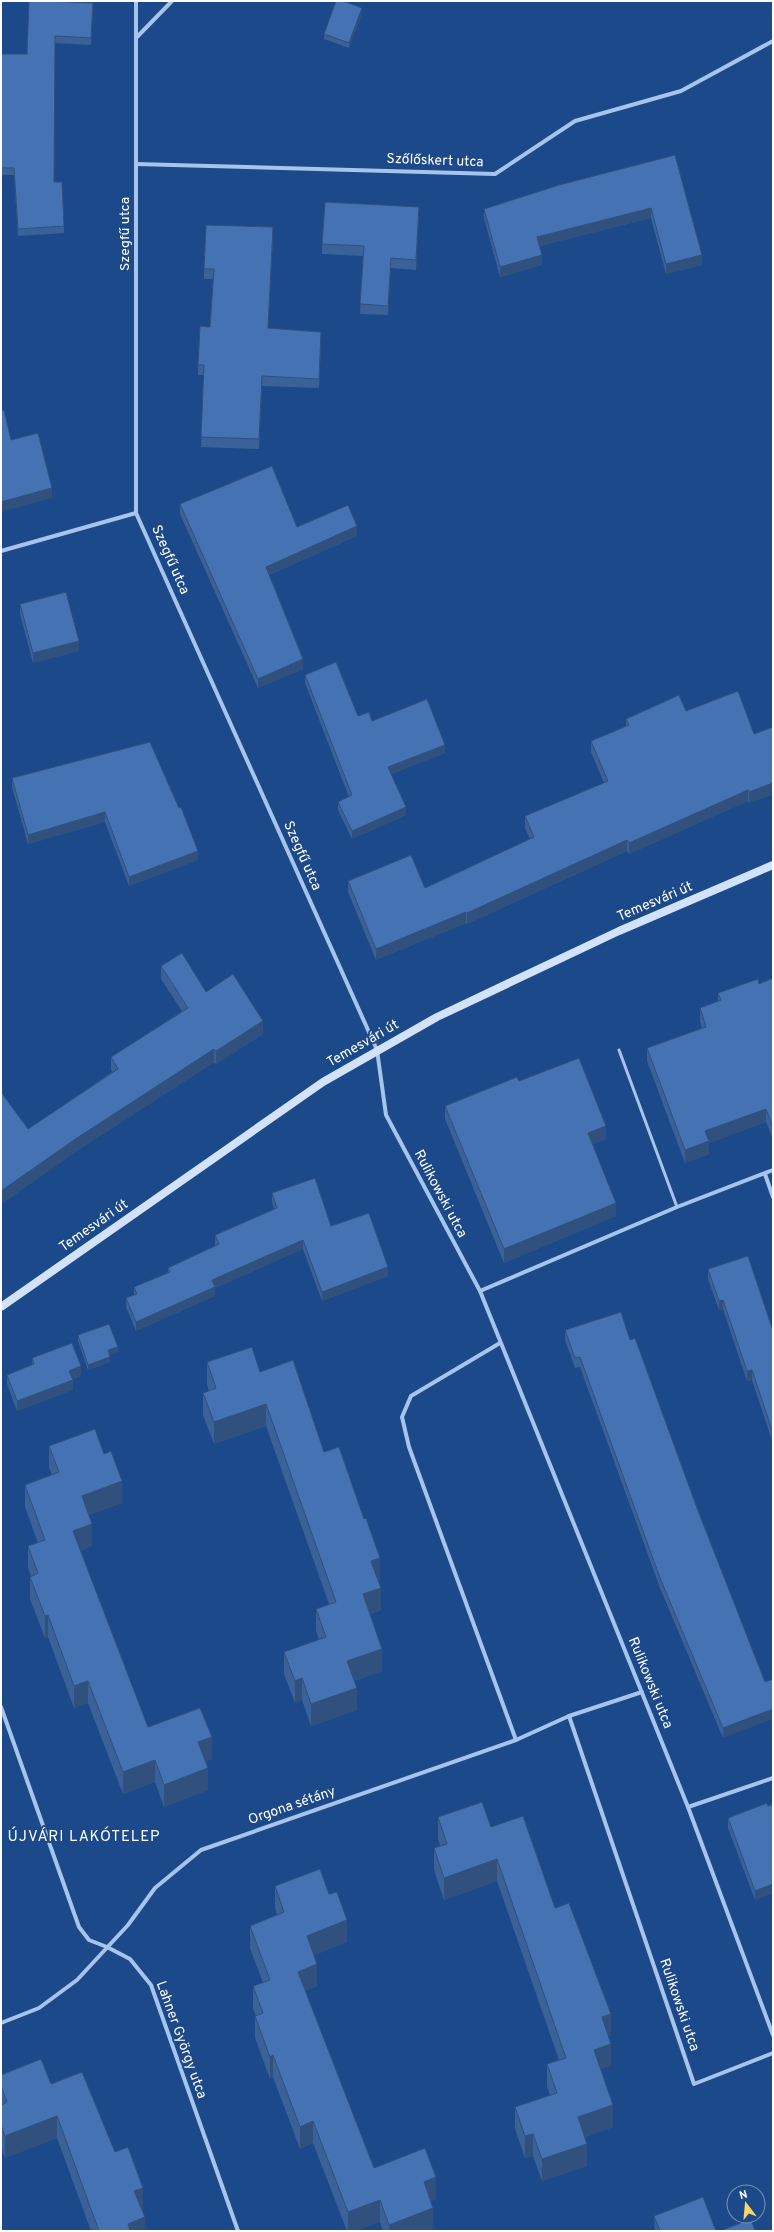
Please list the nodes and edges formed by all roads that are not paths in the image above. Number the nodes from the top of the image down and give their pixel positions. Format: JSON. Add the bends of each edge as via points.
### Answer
{"nodes":[{"id":1,"x":136,"y":1,"type":"edge"},
{"id":2,"x":172,"y":1,"type":"edge"},
{"id":3,"x":136,"y":38,"type":"junction"},
{"id":4,"x":773,"y":41,"type":"edge"},
{"id":5,"x":136,"y":164,"type":"junction"},
{"id":6,"x":136,"y":513,"type":"junction"},
{"id":7,"x":1,"y":550,"type":"edge"},
{"id":8,"x":773,"y":865,"type":"edge"},
{"id":9,"x":377,"y":1050,"type":"junction"},
{"id":10,"x":619,"y":1050,"type":"dead end"},
{"id":11,"x":773,"y":1170,"type":"edge"},
{"id":12,"x":765,"y":1174,"type":"junction"},
{"id":13,"x":773,"y":1197,"type":"edge"},
{"id":14,"x":677,"y":1207,"type":"junction"},
{"id":15,"x":480,"y":1292,"type":"junction"},
{"id":16,"x":1,"y":1307,"type":"edge"},
{"id":17,"x":500,"y":1343,"type":"junction"},
{"id":18,"x":642,"y":1692,"type":"junction"},
{"id":19,"x":1,"y":1707,"type":"edge"},
{"id":20,"x":569,"y":1716,"type":"junction"},
{"id":21,"x":516,"y":1740,"type":"junction"},
{"id":22,"x":773,"y":1778,"type":"edge"},
{"id":23,"x":688,"y":1807,"type":"junction"},
{"id":24,"x":107,"y":1947,"type":"junction"},
{"id":25,"x":1,"y":2023,"type":"edge"},
{"id":26,"x":773,"y":2035,"type":"edge"},
{"id":27,"x":773,"y":2053,"type":"edge"},
{"id":28,"x":238,"y":2231,"type":"edge"}],
"edges":[{"from":1,"to":3,"type":"street"},
{"from":2,"to":3,"type":"street"},
{"from":3,"to":5,"type":"street","name":"Szegfű utca"},
{"from":4,"to":5,"type":"street","name":"Szőlőskert utca","via":[[681,91],[575,121],[495,174]]},
{"from":5,"to":6,"type":"street","name":"Szegfű utca"},
{"from":6,"to":7,"type":"street"},
{"from":6,"to":9,"type":"street","name":"Szegfű utca"},
{"from":8,"to":9,"type":"street","name":"Temesvári út","via":[[619,931],[437,1017]]},
{"from":9,"to":15,"type":"street","name":"Rulikowski utca","via":[[386,1115]]},
{"from":9,"to":16,"type":"street","name":"Temesvári út","via":[[323,1082]]},
{"from":10,"to":14,"type":"lane"},
{"from":11,"to":12,"type":"street"},
{"from":12,"to":13,"type":"street"},
{"from":12,"to":14,"type":"street"},
{"from":14,"to":15,"type":"street"},
{"from":15,"to":17,"type":"street","name":"Rulikowski utca"},
{"from":17,"to":18,"type":"street","name":"Rulikowski utca"},
{"from":17,"to":21,"type":"street","via":[[411,1396],[402,1417],[408,1447]]},
{"from":18,"to":20,"type":"street","name":"Orgona sétány"},
{"from":18,"to":23,"type":"street","name":"Rulikowski utca"},
{"from":19,"to":24,"type":"street","name":"Lahner György utca","via":[[79,1927],[89,1940]]},
{"from":20,"to":21,"type":"street","name":"Orgona sétány"},
{"from":20,"to":27,"type":"street","name":"Rulikowski utca","via":[[694,2084]]},
{"from":21,"to":24,"type":"street","name":"Orgona sétány","via":[[200,1850],[155,1888]]},
{"from":22,"to":23,"type":"street"},
{"from":23,"to":26,"type":"street","name":"Rulikowski utca"},
{"from":24,"to":25,"type":"street","name":"Orgona sétány","via":[[77,1980],[39,2008]]},
{"from":24,"to":28,"type":"street","name":"Lahner György utca","via":[[130,1959],[151,1985]]}]}
